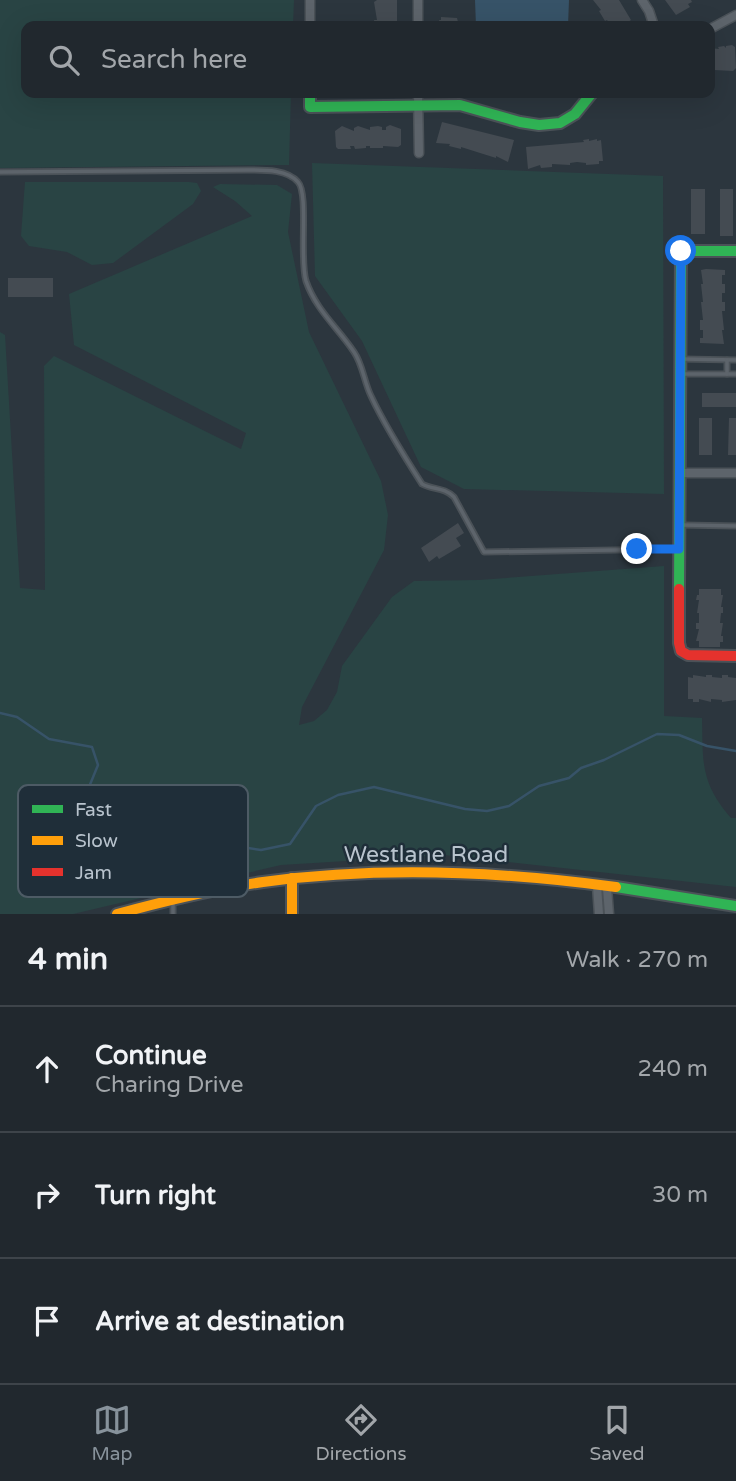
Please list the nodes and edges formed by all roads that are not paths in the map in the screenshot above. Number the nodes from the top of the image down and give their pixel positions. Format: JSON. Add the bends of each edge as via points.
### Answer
{"nodes":[{"id":1,"x":310,"y":0,"type":"edge"},
{"id":2,"x":418,"y":0,"type":"edge"},
{"id":3,"x":642,"y":0,"type":"edge"},
{"id":4,"x":736,"y":15,"type":"edge"},
{"id":5,"x":310,"y":21,"type":"edge"},
{"id":6,"x":418,"y":21,"type":"edge"},
{"id":7,"x":652,"y":21,"type":"edge"},
{"id":8,"x":715,"y":26,"type":"edge"},
{"id":9,"x":310,"y":98,"type":"edge"},
{"id":10,"x":418,"y":98,"type":"edge"},
{"id":11,"x":588,"y":98,"type":"edge"},
{"id":12,"x":419,"y":106,"type":"junction"},
{"id":13,"x":419,"y":153,"type":"dead end"},
{"id":14,"x":0,"y":172,"type":"edge"},
{"id":15,"x":736,"y":251,"type":"edge"},
{"id":16,"x":680,"y":359,"type":"junction"},
{"id":17,"x":727,"y":359,"type":"junction"},
{"id":18,"x":736,"y":360,"type":"edge"},
{"id":19,"x":680,"y":374,"type":"junction"},
{"id":20,"x":727,"y":374,"type":"junction"},
{"id":21,"x":736,"y":374,"type":"edge"},
{"id":22,"x":680,"y":473,"type":"junction"},
{"id":23,"x":736,"y":473,"type":"edge"},
{"id":24,"x":680,"y":525,"type":"junction"},
{"id":25,"x":736,"y":526,"type":"edge"},
{"id":26,"x":679,"y":549,"type":"junction"},
{"id":27,"x":736,"y":656,"type":"edge"},
{"id":28,"x":292,"y":878,"type":"junction"},
{"id":29,"x":248,"y":884,"type":"edge"},
{"id":30,"x":602,"y":887,"type":"junction"},
{"id":31,"x":187,"y":897,"type":"edge"},
{"id":32,"x":173,"y":900,"type":"junction"},
{"id":33,"x":736,"y":906,"type":"edge"},
{"id":34,"x":117,"y":914,"type":"edge"},
{"id":35,"x":173,"y":914,"type":"edge"},
{"id":36,"x":292,"y":914,"type":"edge"},
{"id":37,"x":599,"y":914,"type":"edge"},
{"id":38,"x":609,"y":914,"type":"edge"}],
"edges":[{"from":1,"to":5,"type":"street"},
{"from":2,"to":6,"type":"street"},
{"from":3,"to":7,"type":"street"},
{"from":4,"to":8,"type":"street"},
{"from":9,"to":12,"type":"street","via":[[310,107]]},
{"from":10,"to":12,"type":"street"},
{"from":11,"to":12,"type":"street","via":[[560,123],[539,125],[460,105]]},
{"from":12,"to":13,"type":"street"},
{"from":14,"to":26,"type":"lane","via":[[248,170],[292,177],[304,194],[302,260],[314,298],[353,351],[369,394],[422,484],[454,496],[484,552]]},
{"from":15,"to":16,"type":"street","via":[[681,251]]},
{"from":16,"to":17,"type":"lane"},
{"from":16,"to":19,"type":"street"},
{"from":17,"to":18,"type":"lane"},
{"from":17,"to":20,"type":"lane"},
{"from":19,"to":20,"type":"lane"},
{"from":19,"to":22,"type":"street"},
{"from":20,"to":21,"type":"lane"},
{"from":22,"to":23,"type":"street"},
{"from":22,"to":24,"type":"street"},
{"from":24,"to":25,"type":"lane"},
{"from":24,"to":26,"type":"street"},
{"from":26,"to":27,"type":"street","via":[[682,652]]},
{"from":28,"to":29,"type":"street","name":"Westlane Road"},
{"from":28,"to":30,"type":"street","name":"Westlane Road","via":[[473,873]]},
{"from":28,"to":36,"type":"street"},
{"from":30,"to":33,"type":"street","name":"Westlane Road"},
{"from":30,"to":37,"type":"street"},
{"from":30,"to":38,"type":"street"},
{"from":31,"to":32,"type":"street","name":"Westlane Road"},
{"from":32,"to":34,"type":"street","name":"Westlane Road"},
{"from":32,"to":35,"type":"lane"}]}
